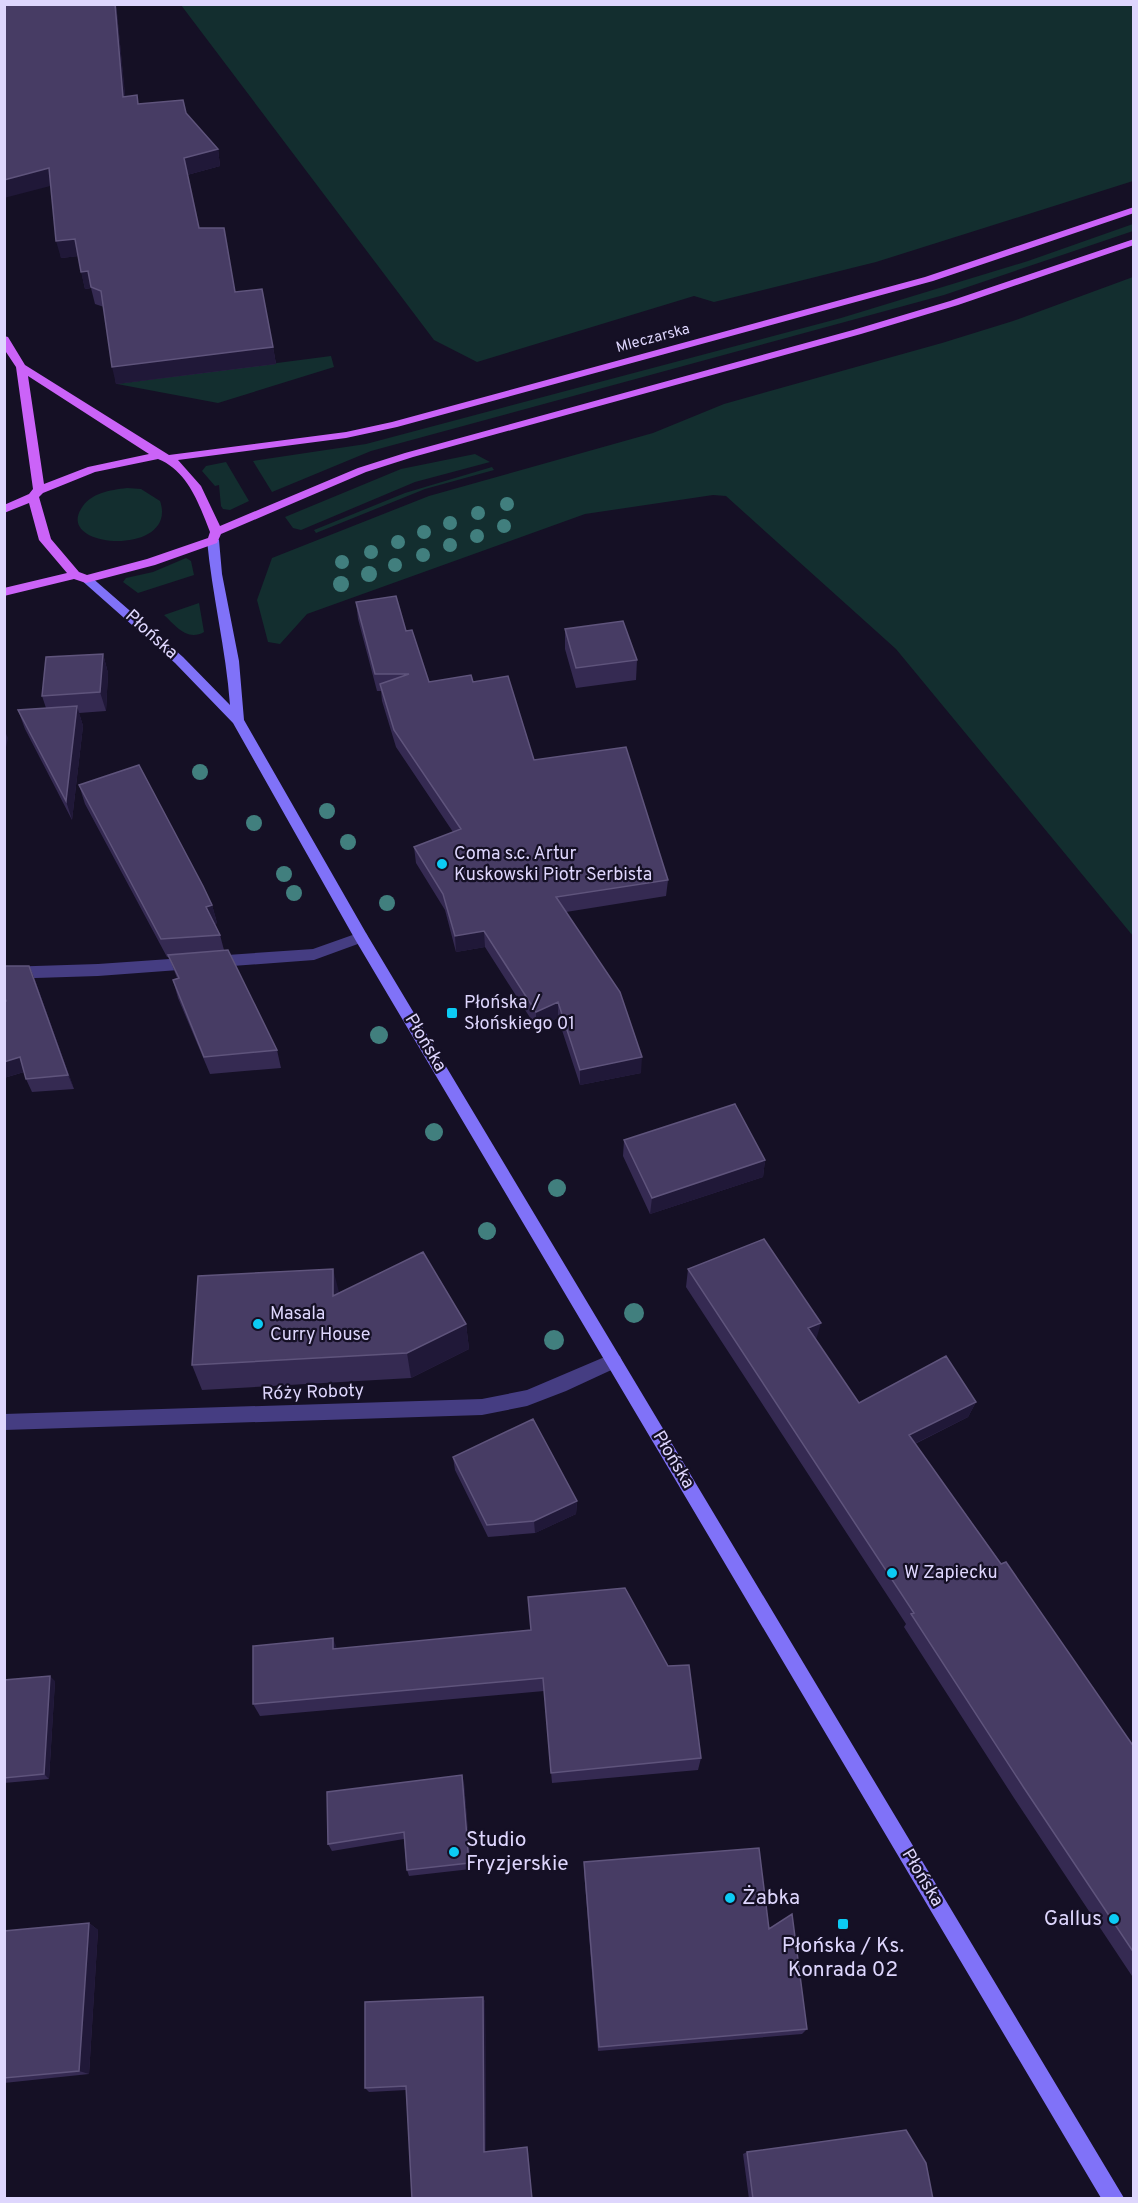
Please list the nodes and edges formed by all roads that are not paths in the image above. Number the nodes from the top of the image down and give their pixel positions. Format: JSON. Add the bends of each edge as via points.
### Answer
{"nodes":[{"id":1,"x":1134,"y":210,"type":"edge"},
{"id":2,"x":1134,"y":242,"type":"edge"},
{"id":3,"x":4,"y":339,"type":"edge"},
{"id":4,"x":21,"y":367,"type":"junction"},
{"id":5,"x":165,"y":457,"type":"junction"},
{"id":6,"x":36,"y":494,"type":"junction"},
{"id":7,"x":4,"y":509,"type":"edge"},
{"id":8,"x":214,"y":536,"type":"junction"},
{"id":9,"x":80,"y":577,"type":"junction"},
{"id":10,"x":4,"y":592,"type":"edge"},
{"id":11,"x":238,"y":720,"type":"junction"},
{"id":12,"x":362,"y":938,"type":"junction"},
{"id":13,"x":4,"y":973,"type":"edge"},
{"id":14,"x":614,"y":1361,"type":"junction"},
{"id":15,"x":4,"y":1422,"type":"edge"},
{"id":16,"x":1113,"y":2199,"type":"edge"}],
"edges":[{"from":1,"to":5,"type":"main road","name":"Mleczarska","via":[[929,279],[393,425],[346,435]]},
{"from":2,"to":8,"type":"main road","via":[[878,326],[362,470]]},
{"from":3,"to":4,"type":"main road"},
{"from":4,"to":5,"type":"main road"},
{"from":4,"to":6,"type":"main road"},
{"from":5,"to":6,"type":"main road","name":"Mleczarska","via":[[93,469]]},
{"from":5,"to":8,"type":"main road","via":[[200,492]]},
{"from":6,"to":7,"type":"main road","name":"Mleczarska"},
{"from":6,"to":9,"type":"main road","via":[[45,540]]},
{"from":8,"to":9,"type":"main road","via":[[151,562]]},
{"from":8,"to":11,"type":"street","name":"Płońska"},
{"from":9,"to":10,"type":"main road"},
{"from":9,"to":11,"type":"street","name":"Płońska","via":[[179,660]]},
{"from":11,"to":12,"type":"street","name":"Płońska"},
{"from":12,"to":13,"type":"street","via":[[314,954]]},
{"from":12,"to":14,"type":"street","name":"Płońska"},
{"from":14,"to":15,"type":"street","name":"Róży Roboty","via":[[527,1398],[482,1407]]},
{"from":14,"to":16,"type":"street","name":"Płońska"}]}
